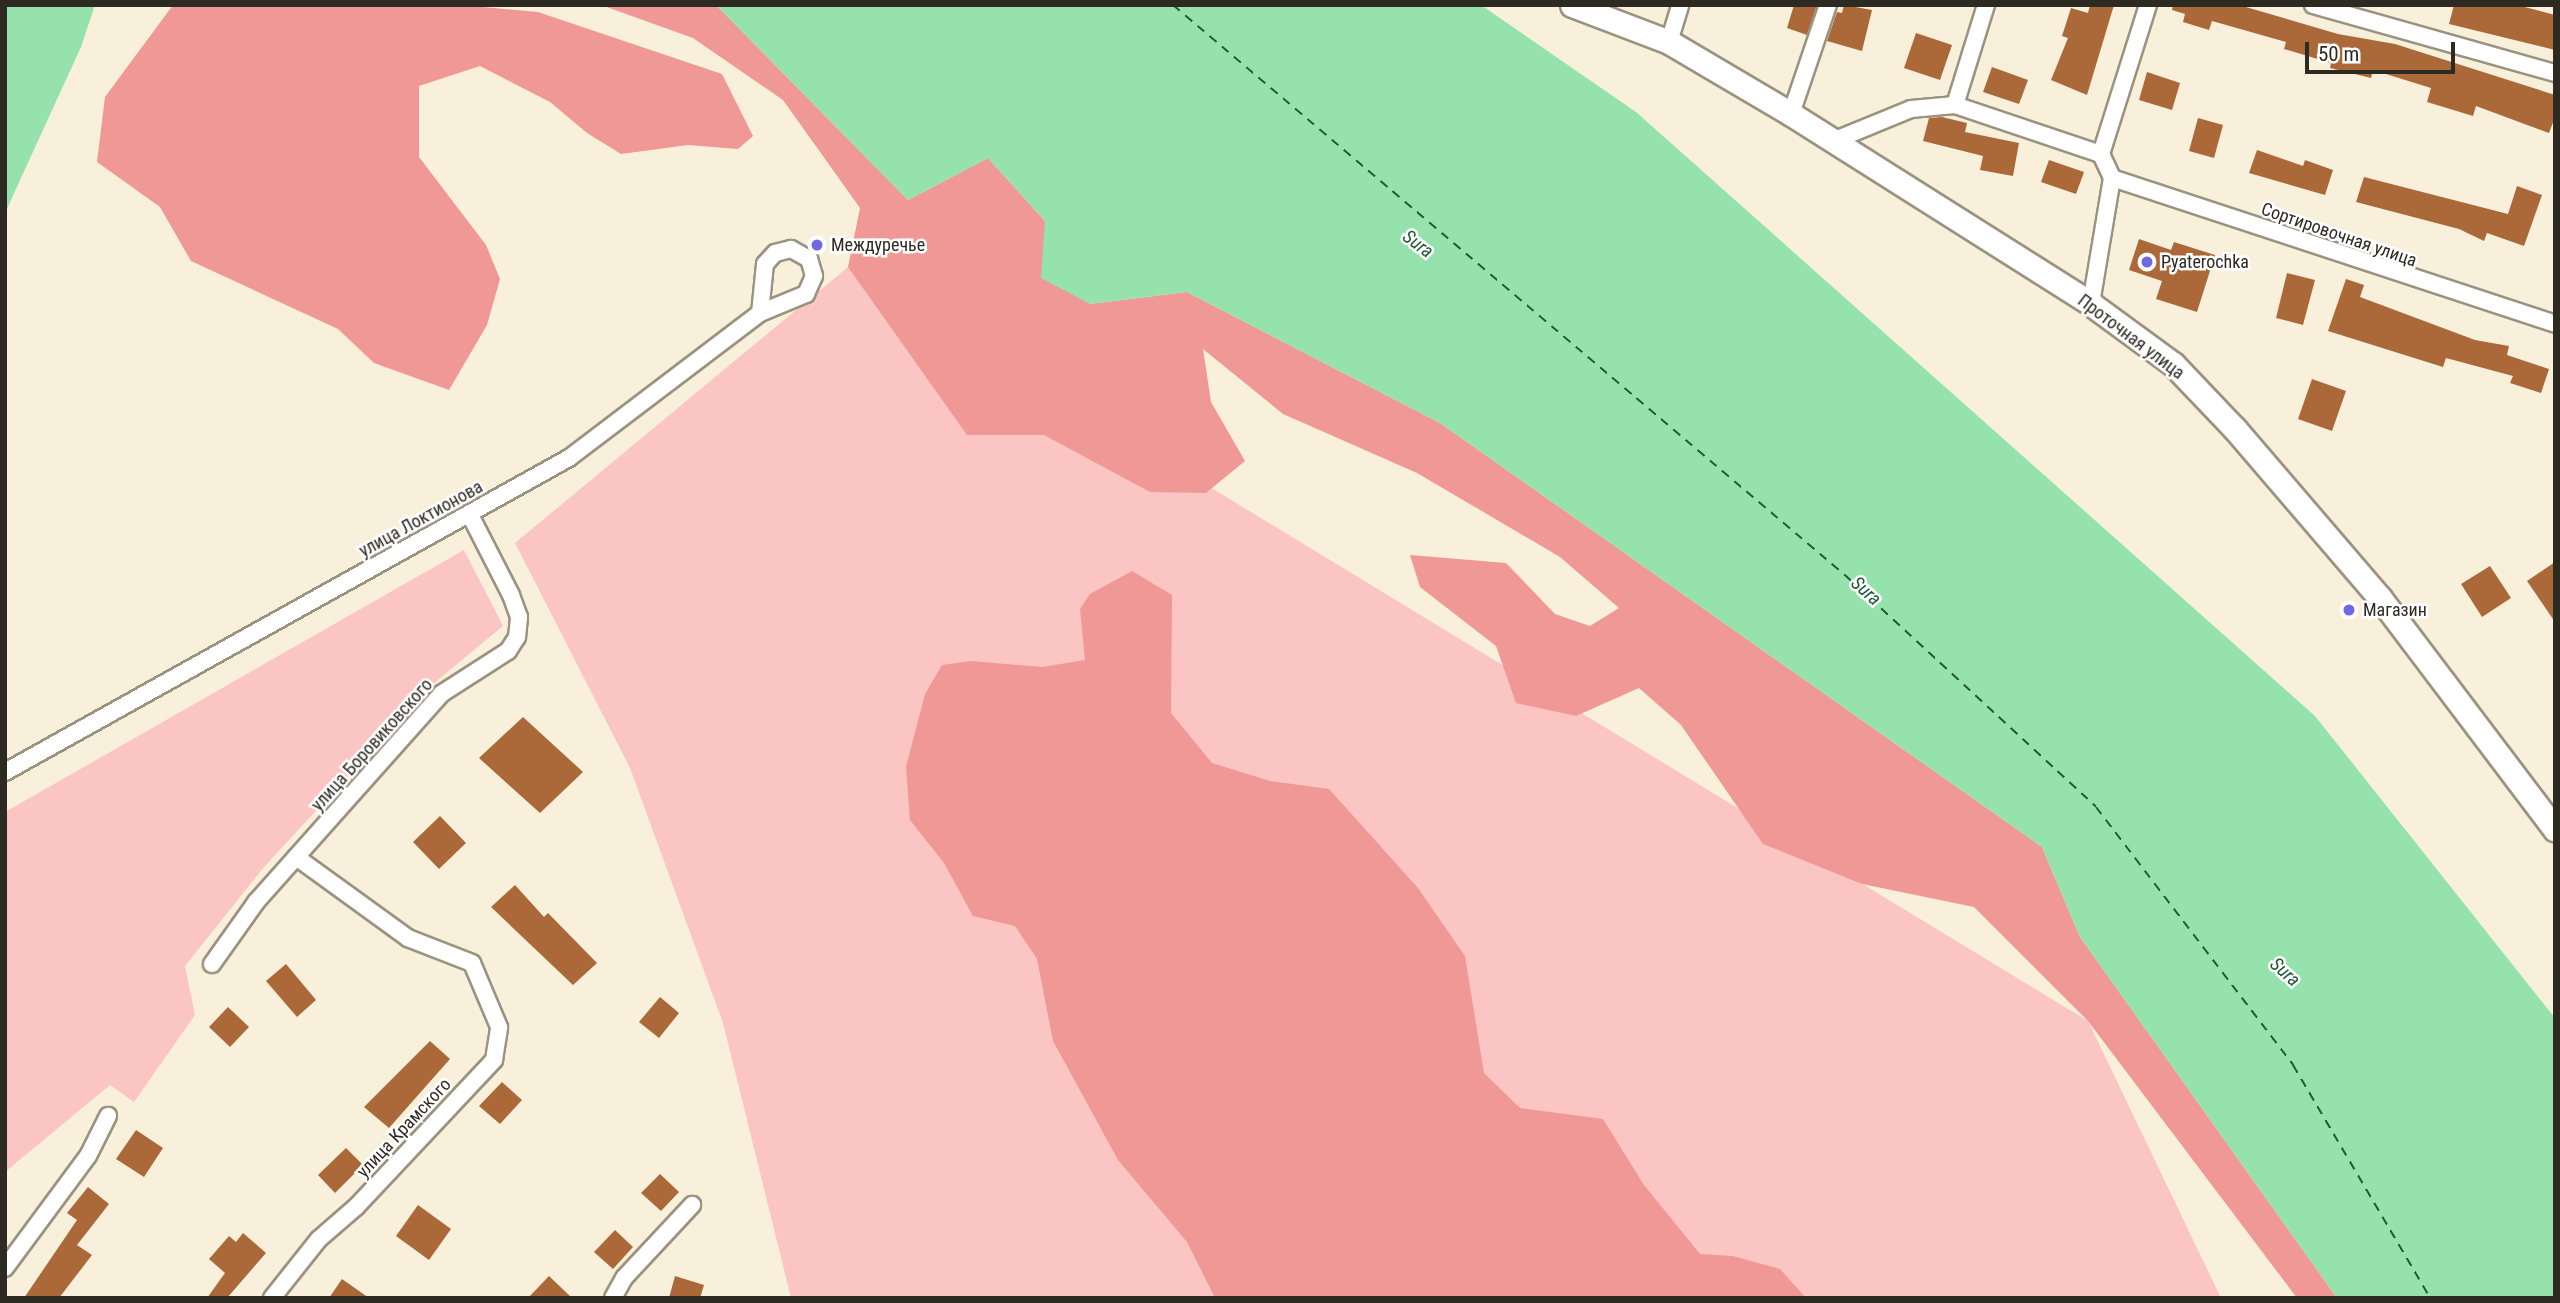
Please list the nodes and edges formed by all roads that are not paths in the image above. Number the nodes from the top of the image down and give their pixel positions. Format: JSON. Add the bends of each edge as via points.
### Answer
{"nodes":[{"id":1,"x":1572,"y":5,"type":"edge"},
{"id":2,"x":1680,"y":5,"type":"edge"},
{"id":3,"x":1828,"y":5,"type":"edge"},
{"id":4,"x":1986,"y":5,"type":"edge"},
{"id":5,"x":2148,"y":5,"type":"edge"},
{"id":6,"x":2313,"y":5,"type":"edge"},
{"id":7,"x":1669,"y":42,"type":"junction"},
{"id":8,"x":2555,"y":73,"type":"edge"},
{"id":9,"x":1955,"y":105,"type":"junction"},
{"id":10,"x":1791,"y":114,"type":"junction"},
{"id":11,"x":1833,"y":141,"type":"junction"},
{"id":12,"x":2101,"y":154,"type":"junction"},
{"id":13,"x":2112,"y":178,"type":"junction"},
{"id":14,"x":2091,"y":304,"type":"junction"},
{"id":15,"x":760,"y":313,"type":"junction"},
{"id":16,"x":2555,"y":324,"type":"edge"},
{"id":17,"x":470,"y":515,"type":"junction"},
{"id":18,"x":5,"y":772,"type":"edge"},
{"id":19,"x":2555,"y":829,"type":"edge"},
{"id":20,"x":296,"y":857,"type":"junction"},
{"id":21,"x":212,"y":964,"type":"dead end"},
{"id":22,"x":108,"y":1116,"type":"dead end"},
{"id":23,"x":692,"y":1205,"type":"dead end"},
{"id":24,"x":5,"y":1268,"type":"edge"},
{"id":25,"x":272,"y":1298,"type":"edge"},
{"id":26,"x":613,"y":1298,"type":"edge"}],
"edges":[{"from":1,"to":7,"type":"main road","name":"Проточная улица"},
{"from":2,"to":7,"type":"street"},
{"from":3,"to":10,"type":"street"},
{"from":4,"to":9,"type":"street"},
{"from":5,"to":12,"type":"street"},
{"from":6,"to":8,"type":"street"},
{"from":7,"to":10,"type":"main road","name":"Проточная улица"},
{"from":9,"to":11,"type":"street","via":[[1911,108]]},
{"from":9,"to":12,"type":"street"},
{"from":10,"to":11,"type":"main road","name":"Проточная улица"},
{"from":11,"to":14,"type":"main road","name":"Проточная улица"},
{"from":12,"to":13,"type":"street"},
{"from":13,"to":14,"type":"street"},
{"from":13,"to":16,"type":"street","name":"Сортировочная улица"},
{"from":14,"to":19,"type":"main road","name":"Проточная улица","via":[[2172,364],[2244,439],[2380,598]]},
{"from":15,"to":15,"type":"street","name":"улица Локтионова","via":[[765,264],[775,253],[791,249],[809,259],[814,276],[806,294]]},
{"from":15,"to":17,"type":"street","name":"улица Локтионова","via":[[569,458]]},
{"from":17,"to":18,"type":"street","name":"улица Локтионова"},
{"from":17,"to":20,"type":"street","name":"улица Боровиковского","via":[[512,596],[519,617],[517,636],[508,650],[441,694]]},
{"from":20,"to":21,"type":"street","name":"улица Боровиковского","via":[[256,902]]},
{"from":20,"to":25,"type":"street","name":"улица Крамского","via":[[408,938],[472,962],[499,1027],[494,1060],[356,1207],[319,1239]]},
{"from":22,"to":24,"type":"street","via":[[89,1156]]},
{"from":23,"to":26,"type":"street","via":[[624,1278]]}]}
